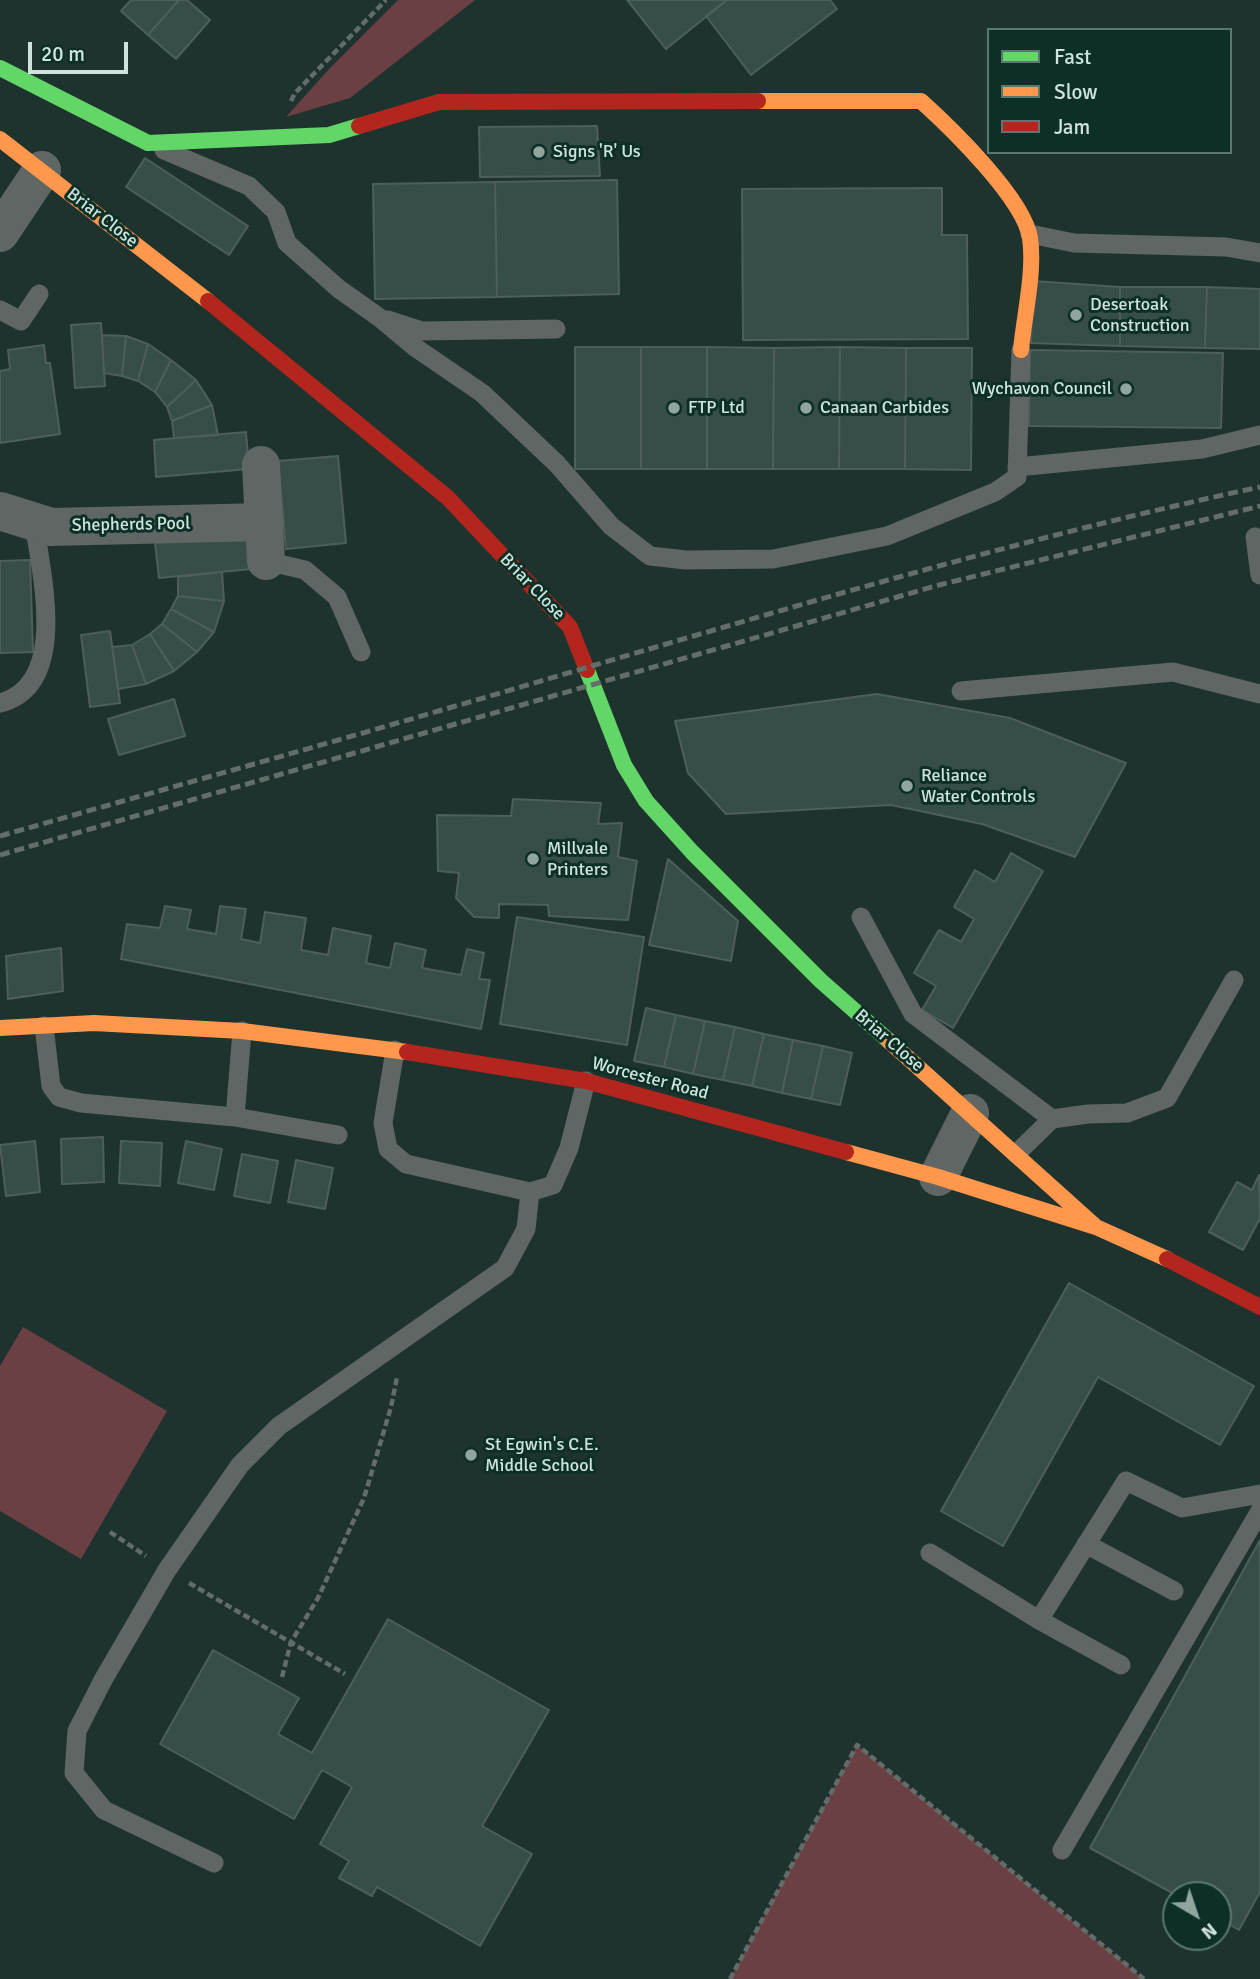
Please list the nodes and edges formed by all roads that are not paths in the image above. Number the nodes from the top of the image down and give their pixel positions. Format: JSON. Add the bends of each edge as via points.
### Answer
{"nodes":[{"id":1,"x":0,"y":68,"type":"edge"},
{"id":2,"x":0,"y":139,"type":"edge"},
{"id":3,"x":148,"y":143,"type":"junction"},
{"id":4,"x":42,"y":170,"type":"junction"},
{"id":5,"x":0,"y":233,"type":"edge"},
{"id":6,"x":1030,"y":234,"type":"junction"},
{"id":7,"x":1260,"y":253,"type":"edge"},
{"id":8,"x":39,"y":294,"type":"dead end"},
{"id":9,"x":0,"y":310,"type":"edge"},
{"id":10,"x":380,"y":318,"type":"junction"},
{"id":11,"x":556,"y":329,"type":"dead end"},
{"id":12,"x":1021,"y":349,"type":"joint"},
{"id":13,"x":1260,"y":435,"type":"edge"},
{"id":14,"x":261,"y":465,"type":"dead end"},
{"id":15,"x":1017,"y":467,"type":"junction"},
{"id":16,"x":17,"y":517,"type":"edge"},
{"id":17,"x":265,"y":522,"type":"junction"},
{"id":18,"x":1255,"y":537,"type":"dead end"},
{"id":19,"x":267,"y":561,"type":"joint"},
{"id":20,"x":1260,"y":575,"type":"edge"},
{"id":21,"x":361,"y":652,"type":"dead end"},
{"id":22,"x":961,"y":691,"type":"dead end"},
{"id":23,"x":1260,"y":694,"type":"edge"},
{"id":24,"x":0,"y":703,"type":"edge"},
{"id":25,"x":861,"y":917,"type":"dead end"},
{"id":26,"x":1234,"y":980,"type":"dead end"},
{"id":27,"x":44,"y":1026,"type":"junction"},
{"id":28,"x":0,"y":1028,"type":"edge"},
{"id":29,"x":242,"y":1031,"type":"junction"},
{"id":30,"x":396,"y":1050,"type":"junction"},
{"id":31,"x":586,"y":1081,"type":"junction"},
{"id":32,"x":970,"y":1113,"type":"junction"},
{"id":33,"x":235,"y":1117,"type":"junction"},
{"id":34,"x":1052,"y":1119,"type":"junction"},
{"id":35,"x":338,"y":1135,"type":"dead end"},
{"id":36,"x":1016,"y":1154,"type":"junction"},
{"id":37,"x":938,"y":1177,"type":"junction"},
{"id":38,"x":530,"y":1192,"type":"junction"},
{"id":39,"x":1096,"y":1227,"type":"junction"},
{"id":40,"x":1260,"y":1307,"type":"edge"},
{"id":41,"x":1260,"y":1494,"type":"edge"},
{"id":42,"x":1260,"y":1511,"type":"edge"},
{"id":43,"x":1086,"y":1544,"type":"junction"},
{"id":44,"x":930,"y":1553,"type":"dead end"},
{"id":45,"x":1174,"y":1591,"type":"dead end"},
{"id":46,"x":1039,"y":1620,"type":"junction"},
{"id":47,"x":1121,"y":1665,"type":"dead end"},
{"id":48,"x":1062,"y":1850,"type":"dead end"},
{"id":49,"x":214,"y":1863,"type":"dead end"}],
"edges":[{"from":1,"to":3,"type":"street"},
{"from":2,"to":4,"type":"street","name":"Briar Close"},
{"from":3,"to":6,"type":"street","via":[[329,135],[439,102],[921,101],[943,119],[1021,212]]},
{"from":3,"to":10,"type":"lane","via":[[249,186],[276,212],[287,243]]},
{"from":4,"to":5,"type":"street"},
{"from":4,"to":32,"type":"street","name":"Briar Close","via":[[448,498],[570,626],[624,765],[646,801],[821,981]]},
{"from":6,"to":7,"type":"lane","via":[[1074,243],[1226,247]]},
{"from":6,"to":12,"type":"street"},
{"from":8,"to":9,"type":"lane","via":[[21,321]]},
{"from":10,"to":11,"type":"lane","via":[[422,331]]},
{"from":10,"to":15,"type":"lane","via":[[482,393],[558,464],[611,526],[650,556],[773,559],[887,536],[995,492],[1017,477]]},
{"from":12,"to":15,"type":"lane"},
{"from":13,"to":15,"type":"lane","via":[[1202,449]]},
{"from":14,"to":17,"type":"street"},
{"from":16,"to":17,"type":"street","name":"Shepherds Pool","via":[[51,527]]},
{"from":16,"to":24,"type":"lane","via":[[47,626],[41,666],[22,693]]},
{"from":17,"to":19,"type":"street"},
{"from":18,"to":20,"type":"lane"},
{"from":19,"to":21,"type":"lane","via":[[305,570],[337,597]]},
{"from":22,"to":23,"type":"lane","via":[[1173,672]]},
{"from":25,"to":34,"type":"lane","via":[[913,1014]]},
{"from":26,"to":34,"type":"lane","via":[[1167,1098],[1127,1113]]},
{"from":27,"to":28,"type":"street","name":"Worcester Road"},
{"from":27,"to":29,"type":"street","name":"Worcester Road","via":[[94,1023]]},
{"from":27,"to":33,"type":"lane","via":[[51,1086],[59,1097],[80,1103]]},
{"from":29,"to":30,"type":"street","name":"Worcester Road"},
{"from":29,"to":33,"type":"lane"},
{"from":30,"to":31,"type":"street","name":"Worcester Road"},
{"from":30,"to":38,"type":"lane","via":[[383,1123],[388,1149],[406,1164]]},
{"from":31,"to":37,"type":"street","name":"Worcester Road"},
{"from":31,"to":38,"type":"lane","via":[[569,1148],[553,1185]]},
{"from":32,"to":36,"type":"street","name":"Briar Close"},
{"from":32,"to":37,"type":"street"},
{"from":33,"to":35,"type":"lane"},
{"from":34,"to":36,"type":"lane"},
{"from":36,"to":39,"type":"street","name":"Briar Close"},
{"from":37,"to":39,"type":"street","name":"Worcester Road"},
{"from":38,"to":49,"type":"lane","via":[[526,1229],[505,1268],[279,1426],[240,1465],[167,1570],[77,1731],[74,1773],[104,1810]]},
{"from":39,"to":40,"type":"street","name":"Worcester Road"},
{"from":41,"to":43,"type":"lane","via":[[1182,1508],[1126,1481]]},
{"from":42,"to":48,"type":"lane"},
{"from":43,"to":45,"type":"lane"},
{"from":43,"to":46,"type":"lane"},
{"from":44,"to":46,"type":"lane"},
{"from":46,"to":47,"type":"lane"}]}
